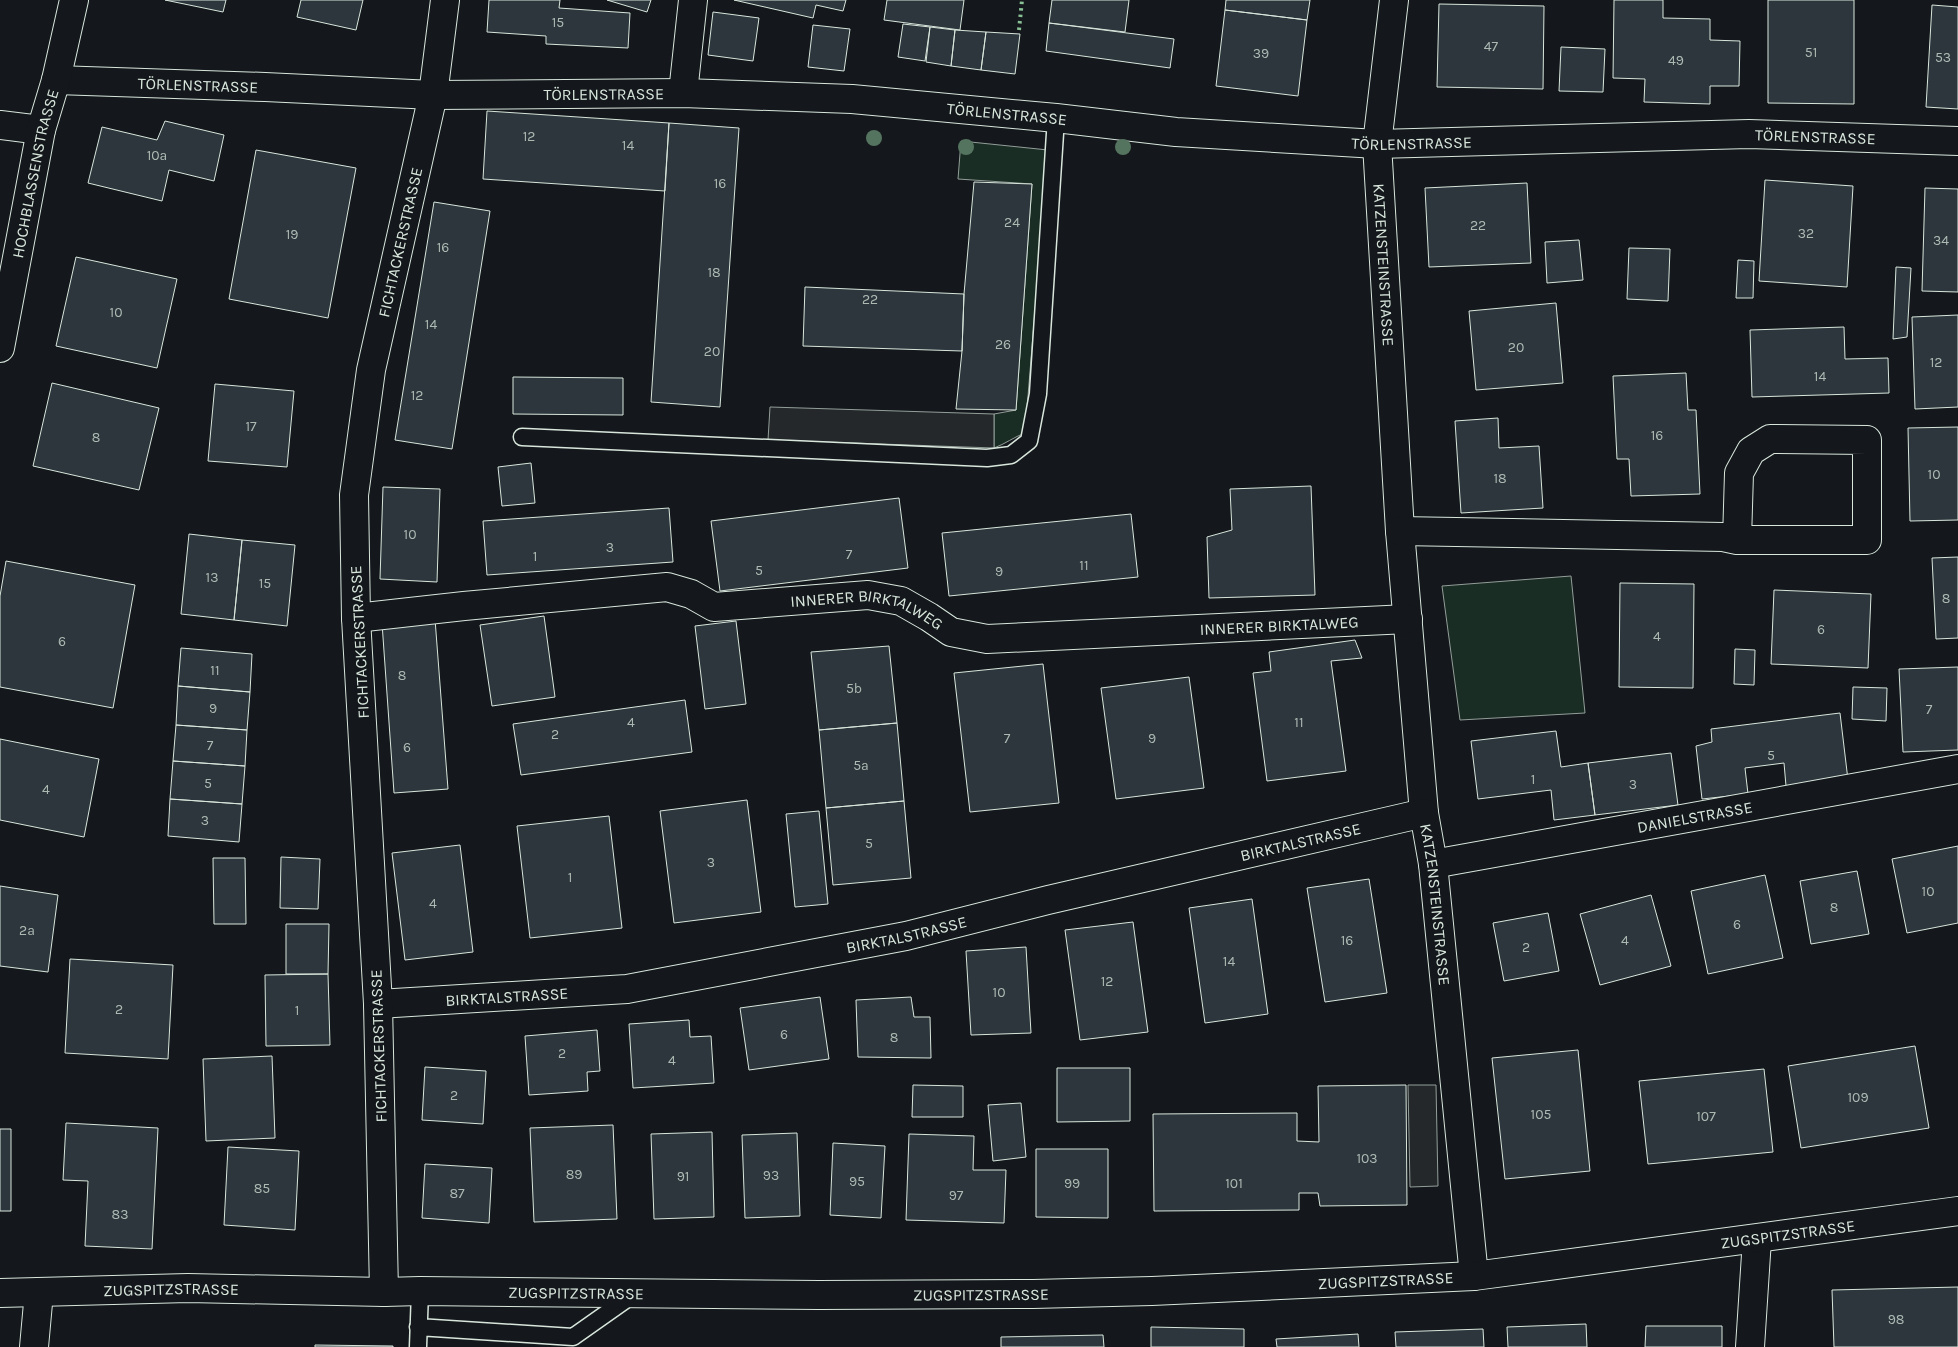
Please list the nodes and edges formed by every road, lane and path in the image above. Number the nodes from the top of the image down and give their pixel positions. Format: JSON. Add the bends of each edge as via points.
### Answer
{"nodes":[{"id":1,"x":74,"y":0,"type":"edge"},
{"id":2,"x":445,"y":0,"type":"edge"},
{"id":3,"x":693,"y":0,"type":"edge"},
{"id":4,"x":1394,"y":0,"type":"edge"},
{"id":5,"x":56,"y":80,"type":"junction"},
{"id":6,"x":683,"y":92,"type":"junction"},
{"id":7,"x":433,"y":96,"type":"junction"},
{"id":8,"x":1056,"y":118,"type":"junction"},
{"id":9,"x":0,"y":125,"type":"edge"},
{"id":10,"x":41,"y":130,"type":"junction"},
{"id":11,"x":1958,"y":141,"type":"edge"},
{"id":12,"x":1377,"y":144,"type":"junction"},
{"id":13,"x":0,"y":348,"type":"edge"},
{"id":14,"x":522,"y":437,"type":"dead end"},
{"id":15,"x":1400,"y":531,"type":"junction"},
{"id":16,"x":1737,"y":540,"type":"junction"},
{"id":17,"x":356,"y":618,"type":"junction"},
{"id":18,"x":1408,"y":619,"type":"junction"},
{"id":19,"x":1958,"y":770,"type":"edge"},
{"id":20,"x":1424,"y":814,"type":"junction"},
{"id":21,"x":1432,"y":864,"type":"junction"},
{"id":22,"x":378,"y":1004,"type":"junction"},
{"id":23,"x":1958,"y":1211,"type":"edge"},
{"id":24,"x":1757,"y":1239,"type":"junction"},
{"id":25,"x":1474,"y":1276,"type":"junction"},
{"id":26,"x":420,"y":1291,"type":"junction"},
{"id":27,"x":39,"y":1292,"type":"junction"},
{"id":28,"x":384,"y":1292,"type":"junction"},
{"id":29,"x":0,"y":1293,"type":"edge"},
{"id":30,"x":634,"y":1294,"type":"junction"},
{"id":31,"x":418,"y":1327,"type":"junction"},
{"id":32,"x":34,"y":1347,"type":"edge"},
{"id":33,"x":418,"y":1347,"type":"edge"},
{"id":34,"x":1750,"y":1347,"type":"edge"}],
"edges":[{"from":1,"to":5,"type":"street","name":"HOCHBLASSENSTRASSE"},
{"from":2,"to":7,"type":"street","name":"FICHTACKERSTRASSE"},
{"from":3,"to":6,"type":"street"},
{"from":4,"to":12,"type":"street","name":"KATZENSTEINSTRASSE"},
{"from":5,"to":7,"type":"street","name":"TÖRLENSTRASSE"},
{"from":5,"to":10,"type":"street","name":"HOCHBLASSENSTRASSE"},
{"from":6,"to":7,"type":"street","name":"TÖRLENSTRASSE"},
{"from":6,"to":8,"type":"street","name":"TÖRLENSTRASSE","via":[[852,99]]},
{"from":7,"to":17,"type":"street","name":"FICHTACKERSTRASSE","via":[[370,370],[354,495]]},
{"from":8,"to":12,"type":"street","name":"TÖRLENSTRASSE","via":[[1176,132]]},
{"from":8,"to":14,"type":"lane","via":[[1038,394],[1029,442],[1011,455],[987,458]]},
{"from":9,"to":10,"type":"street"},
{"from":10,"to":13,"type":"street","name":"HOCHBLASSENSTRASSE"},
{"from":11,"to":12,"type":"street","name":"TÖRLENSTRASSE","via":[[1749,134]]},
{"from":12,"to":15,"type":"street","name":"KATZENSTEINSTRASSE"},
{"from":15,"to":16,"type":"street","via":[[1723,537]]},
{"from":15,"to":18,"type":"street","name":"KATZENSTEINSTRASSE"},
{"from":16,"to":16,"type":"street","via":[[1867,540],[1867,440],[1770,439],[1751,451],[1739,473]]},
{"from":17,"to":18,"type":"street","name":"INNERER BIRKTALWEG","via":[[667,587],[691,594],[714,607],[868,595],[901,601],[951,632],[987,639]]},
{"from":17,"to":22,"type":"street","name":"FICHTACKERSTRASSE"},
{"from":18,"to":20,"type":"street","name":"KATZENSTEINSTRASSE"},
{"from":19,"to":21,"type":"street","name":"DANIELSTRASSE"},
{"from":20,"to":21,"type":"street","name":"KATZENSTEINSTRASSE"},
{"from":20,"to":22,"type":"street","name":"BIRKTALSTRASSE","via":[[906,936],[626,989]]},
{"from":21,"to":25,"type":"street","name":"KATZENSTEINSTRASSE"},
{"from":22,"to":28,"type":"street","name":"FICHTACKERSTRASSE"},
{"from":23,"to":24,"type":"street","name":"ZUGSPITZSTRASSE"},
{"from":24,"to":25,"type":"street","name":"ZUGSPITZSTRASSE"},
{"from":24,"to":34,"type":"street"},
{"from":25,"to":30,"type":"street","name":"ZUGSPITZSTRASSE","via":[[1043,1294]]},
{"from":26,"to":28,"type":"street","name":"ZUGSPITZSTRASSE"},
{"from":26,"to":30,"type":"street","name":"ZUGSPITZSTRASSE"},
{"from":26,"to":31,"type":"lane"},
{"from":27,"to":28,"type":"street","name":"ZUGSPITZSTRASSE","via":[[188,1288]]},
{"from":27,"to":29,"type":"street","name":"ZUGSPITZSTRASSE"},
{"from":27,"to":32,"type":"street"},
{"from":30,"to":31,"type":"lane","via":[[573,1337]]},
{"from":31,"to":33,"type":"lane"}]}
